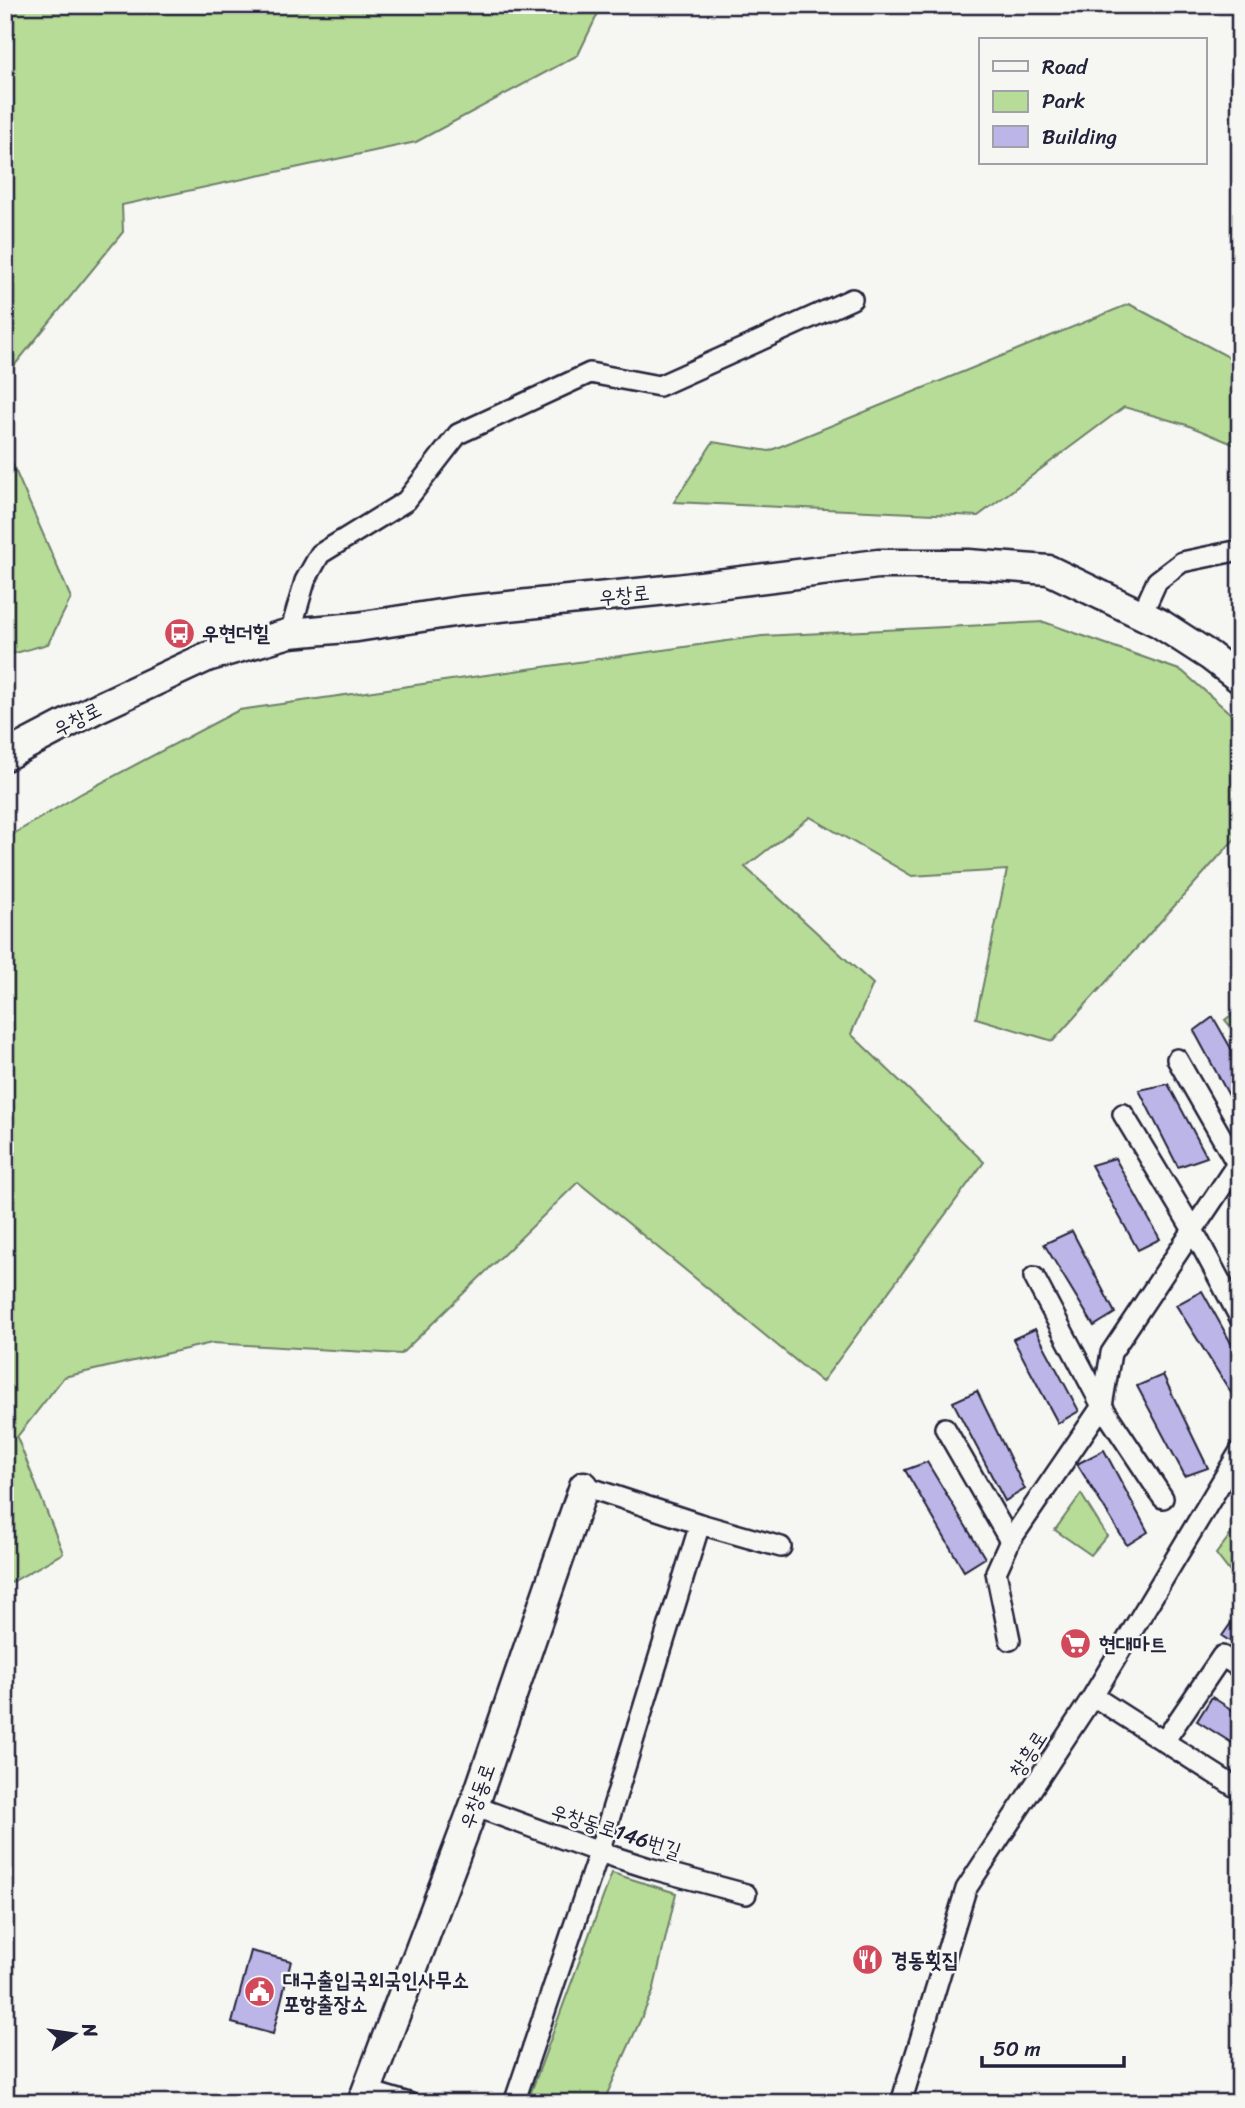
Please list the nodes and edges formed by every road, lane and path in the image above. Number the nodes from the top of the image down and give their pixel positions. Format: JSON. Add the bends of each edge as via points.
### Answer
{"nodes":[{"id":1,"x":852,"y":299,"type":"dead end"},
{"id":2,"x":1240,"y":550,"type":"edge"},
{"id":3,"x":1142,"y":614,"type":"junction"},
{"id":4,"x":290,"y":632,"type":"junction"},
{"id":5,"x":1240,"y":679,"type":"edge"},
{"id":6,"x":5,"y":756,"type":"edge"},
{"id":7,"x":1177,"y":1059,"type":"dead end"},
{"id":8,"x":1123,"y":1114,"type":"dead end"},
{"id":9,"x":1239,"y":1163,"type":"edge"},
{"id":10,"x":1193,"y":1230,"type":"junction"},
{"id":11,"x":1034,"y":1277,"type":"dead end"},
{"id":12,"x":1240,"y":1318,"type":"edge"},
{"id":13,"x":1102,"y":1406,"type":"junction"},
{"id":14,"x":945,"y":1428,"type":"dead end"},
{"id":15,"x":1240,"y":1451,"type":"edge"},
{"id":16,"x":584,"y":1486,"type":"joint"},
{"id":17,"x":1163,"y":1498,"type":"dead end"},
{"id":18,"x":700,"y":1524,"type":"junction"},
{"id":19,"x":1010,"y":1541,"type":"junction"},
{"id":20,"x":781,"y":1547,"type":"dead end"},
{"id":21,"x":1010,"y":1640,"type":"dead end"},
{"id":22,"x":1240,"y":1668,"type":"edge"},
{"id":23,"x":1093,"y":1696,"type":"junction"},
{"id":24,"x":1165,"y":1740,"type":"junction"},
{"id":25,"x":1240,"y":1790,"type":"edge"},
{"id":26,"x":474,"y":1806,"type":"junction"},
{"id":27,"x":599,"y":1853,"type":"junction"},
{"id":28,"x":746,"y":1894,"type":"dead end"},
{"id":29,"x":364,"y":2097,"type":"edge"},
{"id":30,"x":409,"y":2103,"type":"edge"},
{"id":31,"x":514,"y":2103,"type":"edge"},
{"id":32,"x":901,"y":2103,"type":"edge"}],
"edges":[{"from":1,"to":4,"type":"street","via":[[659,386],[590,373],[458,434],[407,501],[320,554],[305,581]]},
{"from":2,"to":3,"type":"street","via":[[1182,562],[1157,581]]},
{"from":3,"to":4,"type":"main road","name":"우창로","via":[[1049,570],[878,564]]},
{"from":3,"to":5,"type":"main road","name":"우창로"},
{"from":4,"to":6,"type":"main road","name":"우창로","via":[[207,657]]},
{"from":7,"to":9,"type":"street"},
{"from":8,"to":10,"type":"street"},
{"from":9,"to":10,"type":"street"},
{"from":10,"to":12,"type":"street"},
{"from":10,"to":13,"type":"street","via":[[1111,1353]]},
{"from":11,"to":13,"type":"street"},
{"from":13,"to":17,"type":"street"},
{"from":13,"to":19,"type":"street"},
{"from":14,"to":19,"type":"street"},
{"from":15,"to":23,"type":"street","name":"창흥로"},
{"from":16,"to":18,"type":"street"},
{"from":16,"to":26,"type":"main road","name":"우창동로"},
{"from":18,"to":20,"type":"street"},
{"from":18,"to":27,"type":"street"},
{"from":19,"to":21,"type":"street","via":[[996,1573]]},
{"from":22,"to":24,"type":"street","via":[[1222,1656]]},
{"from":23,"to":24,"type":"street"},
{"from":23,"to":32,"type":"street","name":"창흥로","via":[[967,1889]]},
{"from":24,"to":25,"type":"street"},
{"from":26,"to":27,"type":"street","name":"우창동로146번길"},
{"from":26,"to":29,"type":"main road","name":"우창동로"},
{"from":27,"to":28,"type":"street","name":"우창동로146번길"},
{"from":27,"to":31,"type":"street"},
{"from":29,"to":30,"type":"street"}]}
